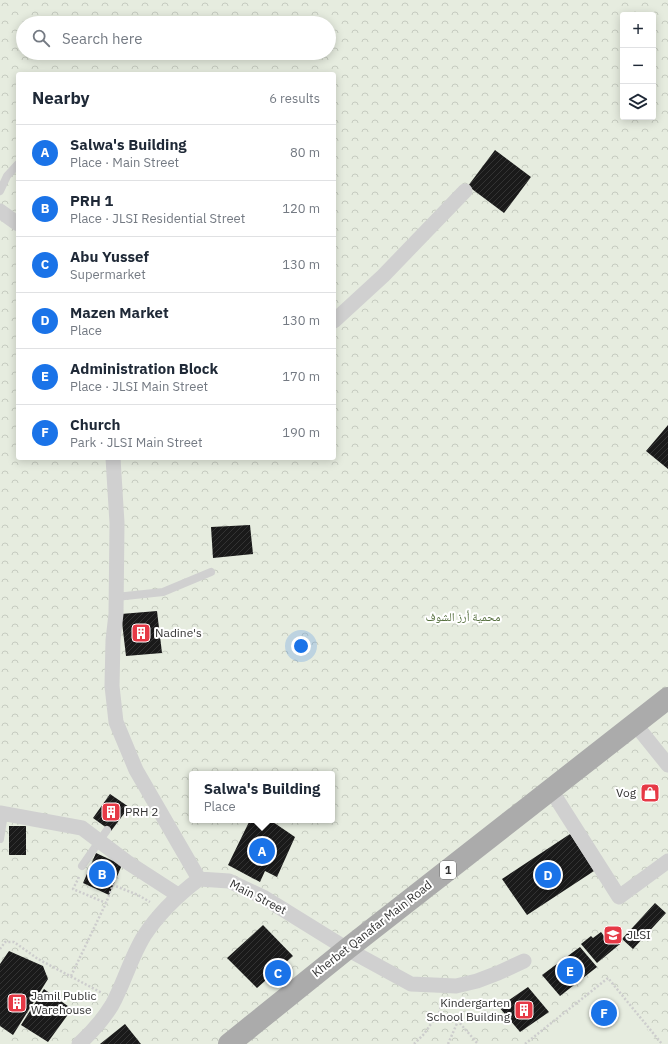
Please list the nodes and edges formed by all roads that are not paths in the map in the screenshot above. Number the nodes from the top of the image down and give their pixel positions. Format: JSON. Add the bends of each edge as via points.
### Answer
{"nodes":[{"id":1,"x":16,"y":166,"type":"edge"},
{"id":2,"x":0,"y":191,"type":"edge"},
{"id":3,"x":465,"y":191,"type":"dead end"},
{"id":4,"x":0,"y":211,"type":"edge"},
{"id":5,"x":16,"y":223,"type":"edge"},
{"id":6,"x":336,"y":319,"type":"edge"},
{"id":7,"x":113,"y":460,"type":"edge"},
{"id":8,"x":210,"y":572,"type":"dead end"},
{"id":9,"x":116,"y":597,"type":"junction"},
{"id":10,"x":668,"y":698,"type":"edge"},
{"id":11,"x":635,"y":724,"type":"junction"},
{"id":12,"x":668,"y":765,"type":"edge"},
{"id":13,"x":551,"y":790,"type":"junction"},
{"id":14,"x":2,"y":813,"type":"edge"},
{"id":15,"x":103,"y":836,"type":"junction"},
{"id":16,"x":0,"y":839,"type":"edge"},
{"id":17,"x":668,"y":861,"type":"edge"},
{"id":18,"x":82,"y":866,"type":"road end"},
{"id":19,"x":199,"y":879,"type":"junction"},
{"id":20,"x":178,"y":895,"type":"junction"},
{"id":21,"x":347,"y":948,"type":"junction"},
{"id":22,"x":524,"y":961,"type":"dead end"},
{"id":23,"x":78,"y":1044,"type":"edge"},
{"id":24,"x":229,"y":1044,"type":"edge"}],
"edges":[{"from":1,"to":2,"type":"lane","via":[[7,176]]},
{"from":3,"to":6,"type":"street","via":[[383,276]]},
{"from":4,"to":5,"type":"street"},
{"from":7,"to":9,"type":"street","via":[[117,524]]},
{"from":8,"to":9,"type":"lane","via":[[163,592]]},
{"from":9,"to":19,"type":"street","via":[[112,686],[116,722],[136,770]]},
{"from":10,"to":11,"type":"main road","name":"Kherbet Qanafar Main Road","number":"1"},
{"from":11,"to":12,"type":"street"},
{"from":11,"to":13,"type":"main road","name":"Kherbet Qanafar Main Road","number":"1"},
{"from":13,"to":17,"type":"street","via":[[619,897]]},
{"from":13,"to":21,"type":"main road","name":"Kherbet Qanafar Main Road","number":"1"},
{"from":14,"to":15,"type":"street","via":[[82,828]]},
{"from":14,"to":16,"type":"lane"},
{"from":15,"to":18,"type":"lane"},
{"from":15,"to":20,"type":"street","via":[[133,866]]},
{"from":19,"to":20,"type":"street"},
{"from":19,"to":21,"type":"street","name":"Main Street","via":[[229,881],[236,884],[263,897]]},
{"from":20,"to":23,"type":"street","via":[[144,936],[112,1005]]},
{"from":21,"to":22,"type":"street","name":"Main Street","via":[[411,984],[456,986],[498,974]]},
{"from":21,"to":24,"type":"main road","name":"Kherbet Qanafar Main Road","number":"1"}]}
